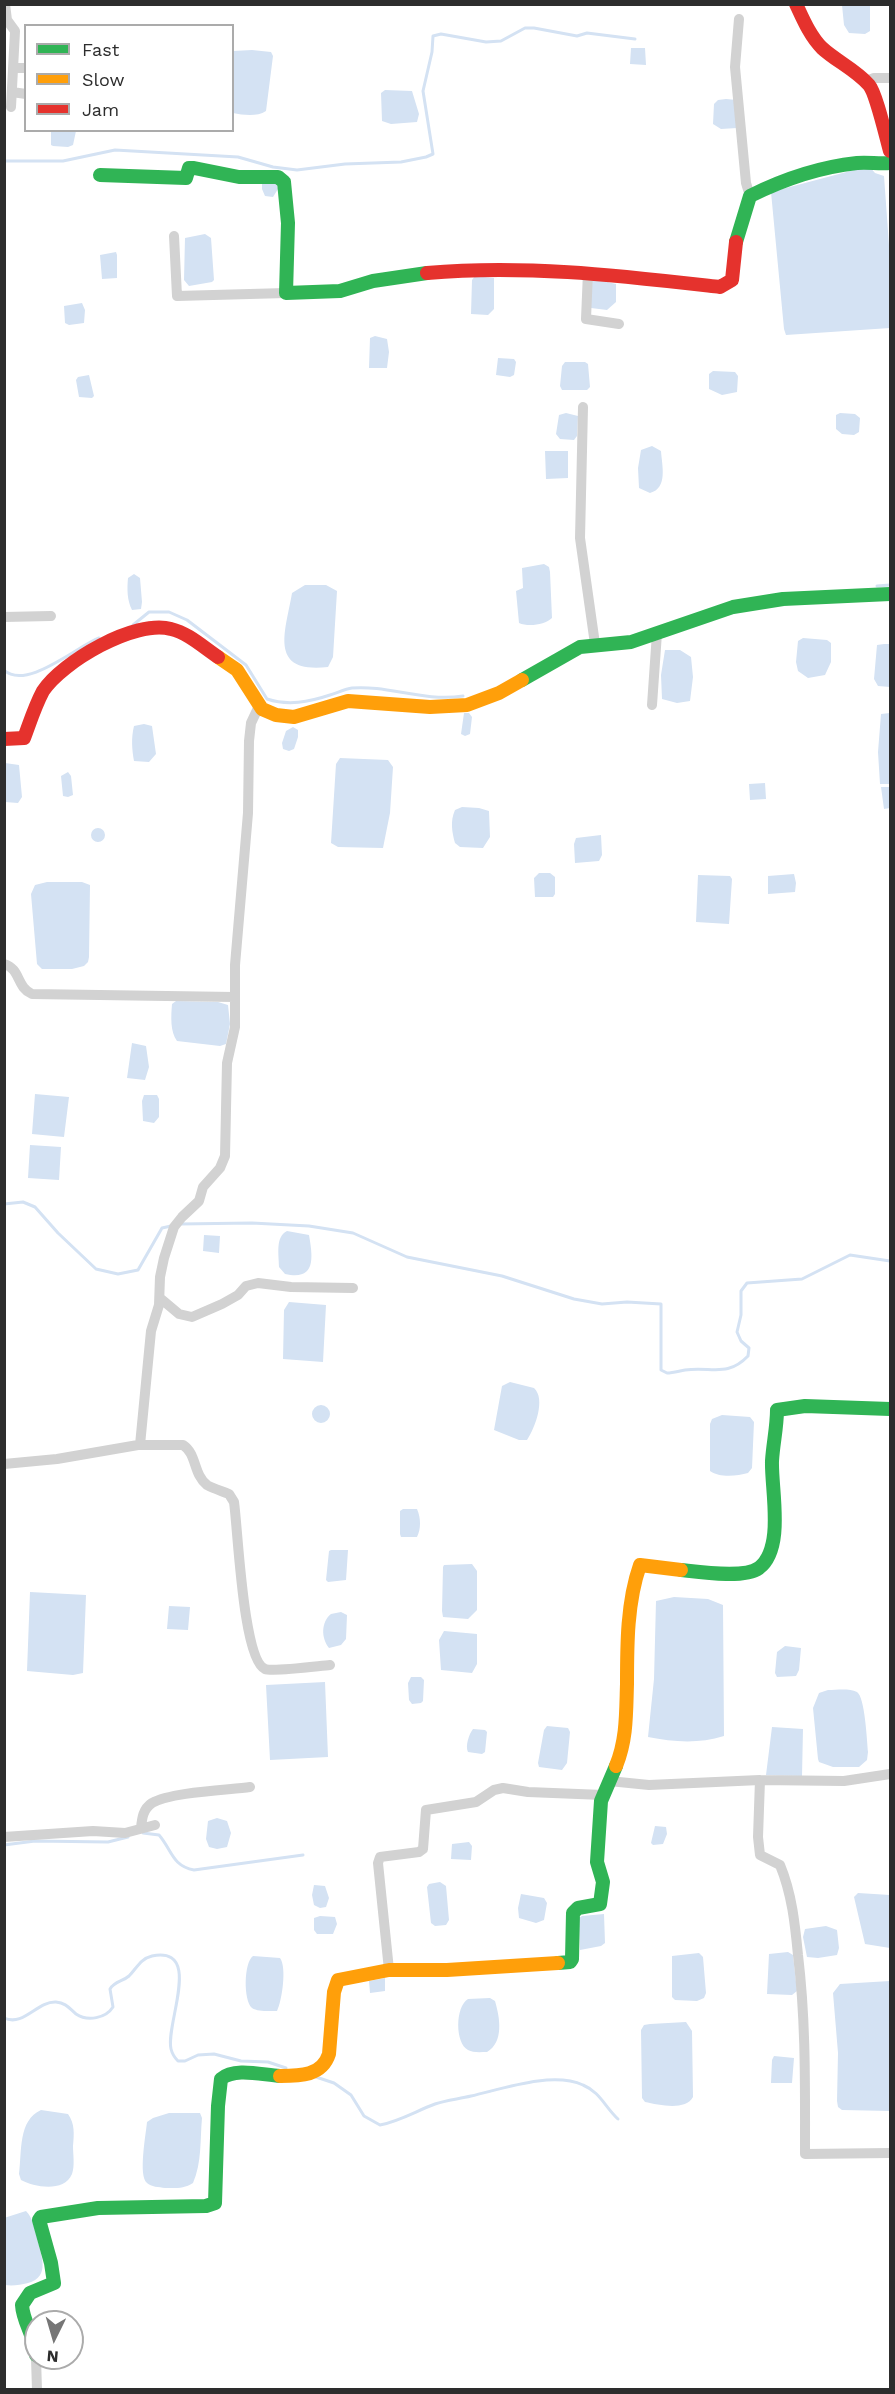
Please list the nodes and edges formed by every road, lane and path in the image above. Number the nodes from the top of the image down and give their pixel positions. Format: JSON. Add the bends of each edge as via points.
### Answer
{"nodes":[{"id":1,"x":5,"y":4,"type":"edge"},
{"id":2,"x":796,"y":4,"type":"edge"},
{"id":3,"x":739,"y":19,"type":"dead end"},
{"id":4,"x":13,"y":68,"type":"junction"},
{"id":5,"x":24,"y":68,"type":"edge"},
{"id":6,"x":891,"y":78,"type":"edge"},
{"id":7,"x":864,"y":82,"type":"junction"},
{"id":8,"x":12,"y":92,"type":"junction"},
{"id":9,"x":24,"y":94,"type":"edge"},
{"id":10,"x":11,"y":107,"type":"dead end"},
{"id":11,"x":891,"y":151,"type":"edge"},
{"id":12,"x":891,"y":164,"type":"edge"},
{"id":13,"x":100,"y":175,"type":"dead end"},
{"id":14,"x":750,"y":196,"type":"junction"},
{"id":15,"x":174,"y":236,"type":"dead end"},
{"id":16,"x":588,"y":272,"type":"junction"},
{"id":17,"x":286,"y":293,"type":"junction"},
{"id":18,"x":619,"y":324,"type":"dead end"},
{"id":19,"x":583,"y":407,"type":"dead end"},
{"id":20,"x":891,"y":594,"type":"edge"},
{"id":21,"x":51,"y":616,"type":"dead end"},
{"id":22,"x":4,"y":617,"type":"edge"},
{"id":23,"x":657,"y":633,"type":"junction"},
{"id":24,"x":595,"y":644,"type":"junction"},
{"id":25,"x":652,"y":705,"type":"dead end"},
{"id":26,"x":259,"y":706,"type":"junction"},
{"id":27,"x":4,"y":739,"type":"edge"},
{"id":28,"x":4,"y":964,"type":"edge"},
{"id":29,"x":234,"y":997,"type":"junction"},
{"id":30,"x":353,"y":1288,"type":"dead end"},
{"id":31,"x":160,"y":1298,"type":"junction"},
{"id":32,"x":891,"y":1409,"type":"edge"},
{"id":33,"x":140,"y":1445,"type":"junction"},
{"id":34,"x":4,"y":1464,"type":"edge"},
{"id":35,"x":330,"y":1665,"type":"dead end"},
{"id":36,"x":891,"y":1774,"type":"edge"},
{"id":37,"x":760,"y":1779,"type":"junction"},
{"id":38,"x":609,"y":1781,"type":"junction"},
{"id":39,"x":250,"y":1787,"type":"dead end"},
{"id":40,"x":603,"y":1795,"type":"junction"},
{"id":41,"x":155,"y":1825,"type":"dead end"},
{"id":42,"x":141,"y":1828,"type":"junction"},
{"id":43,"x":4,"y":1837,"type":"edge"},
{"id":44,"x":389,"y":1970,"type":"junction"},
{"id":45,"x":891,"y":2153,"type":"edge"},
{"id":46,"x":24,"y":2310,"type":"edge"},
{"id":47,"x":36,"y":2370,"type":"edge"},
{"id":48,"x":37,"y":2390,"type":"edge"}],
"edges":[{"from":1,"to":4,"type":"street","via":[[7,20],[15,31]]},
{"from":2,"to":7,"type":"street","via":[[821,47]]},
{"from":3,"to":14,"type":"street","via":[[735,67]]},
{"from":4,"to":5,"type":"street"},
{"from":4,"to":8,"type":"street"},
{"from":6,"to":7,"type":"street"},
{"from":7,"to":11,"type":"street","via":[[874,92]]},
{"from":8,"to":9,"type":"street"},
{"from":8,"to":10,"type":"street"},
{"from":12,"to":14,"type":"street","via":[[859,163],[826,170],[784,180]]},
{"from":13,"to":17,"type":"street","via":[[186,178],[189,168],[194,168],[239,177],[278,177],[284,182],[287,205]]},
{"from":14,"to":16,"type":"street","via":[[736,239],[732,280],[720,287]]},
{"from":15,"to":17,"type":"street","via":[[177,296]]},
{"from":16,"to":17,"type":"street","via":[[442,271],[373,281],[340,291]]},
{"from":16,"to":18,"type":"street","via":[[586,319]]},
{"from":19,"to":24,"type":"street","via":[[580,538]]},
{"from":20,"to":23,"type":"street","via":[[783,599],[733,606]]},
{"from":21,"to":22,"type":"street"},
{"from":23,"to":24,"type":"street","via":[[631,642]]},
{"from":23,"to":25,"type":"street"},
{"from":24,"to":26,"type":"street","via":[[580,647],[500,693],[467,705],[430,707],[348,701],[294,717],[276,715]]},
{"from":26,"to":27,"type":"street","via":[[243,677],[227,662],[177,631],[147,629],[107,642],[60,672],[44,690],[24,738]]},
{"from":26,"to":29,"type":"street","via":[[251,723],[249,741],[248,813]]},
{"from":28,"to":29,"type":"street","via":[[15,970],[23,988],[32,994]]},
{"from":29,"to":31,"type":"street","via":[[235,1027],[227,1063],[225,1156],[203,1187],[199,1202],[174,1227],[160,1277]]},
{"from":30,"to":31,"type":"street","via":[[258,1283],[192,1317],[179,1314]]},
{"from":31,"to":33,"type":"street","via":[[151,1331]]},
{"from":32,"to":38,"type":"street","via":[[804,1406],[777,1410],[771,1461],[775,1492],[773,1533],[759,1569],[716,1573],[640,1564],[627,1639],[626,1731]]},
{"from":33,"to":34,"type":"street"},
{"from":33,"to":35,"type":"street","via":[[183,1445],[191,1452],[204,1482],[232,1497],[246,1624],[260,1666],[269,1670]]},
{"from":36,"to":37,"type":"street","via":[[844,1781]]},
{"from":37,"to":38,"type":"street","via":[[649,1785]]},
{"from":37,"to":45,"type":"street","via":[[760,1855],[780,1865],[796,1931],[805,2025],[805,2154]]},
{"from":38,"to":40,"type":"street"},
{"from":39,"to":42,"type":"street","via":[[153,1803],[142,1816]]},
{"from":40,"to":44,"type":"street","via":[[597,1862],[602,1870],[603,1896],[600,1904],[573,1912],[570,1962]]},
{"from":40,"to":44,"type":"street","via":[[503,1788],[476,1802],[426,1810],[423,1849],[380,1857],[378,1863]]},
{"from":41,"to":42,"type":"street"},
{"from":42,"to":43,"type":"street","via":[[125,1833],[93,1831]]},
{"from":44,"to":46,"type":"street","via":[[338,1980],[326,2063],[318,2070],[287,2076],[236,2073],[221,2079],[215,2203],[85,2209],[41,2217],[54,2283],[26,2296]]},
{"from":47,"to":48,"type":"street"}]}
